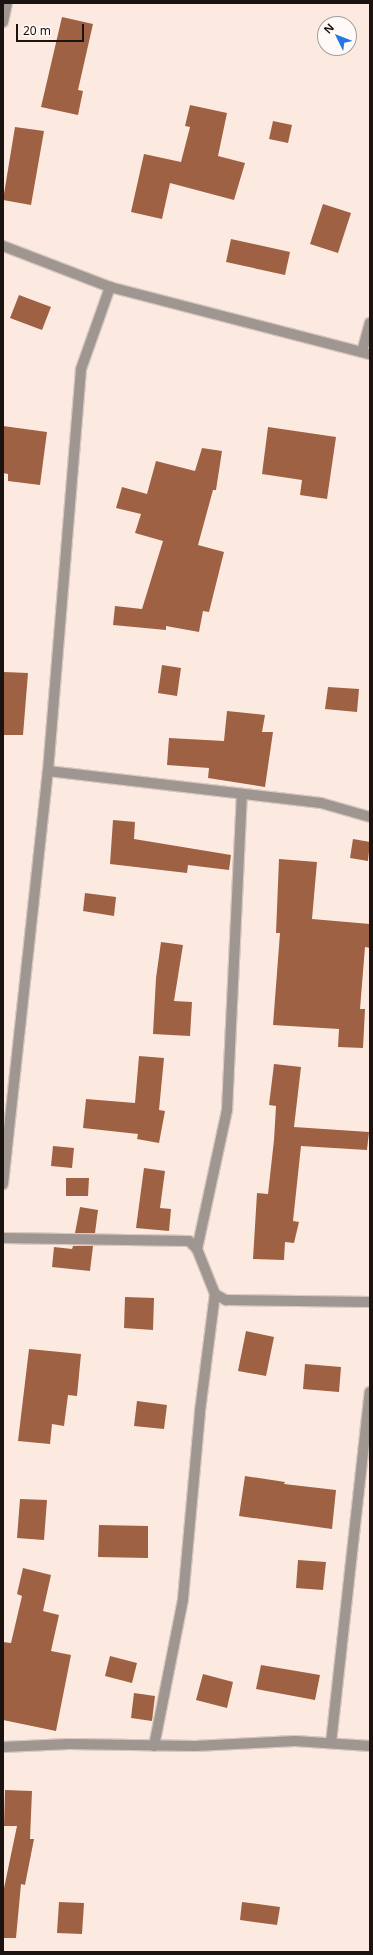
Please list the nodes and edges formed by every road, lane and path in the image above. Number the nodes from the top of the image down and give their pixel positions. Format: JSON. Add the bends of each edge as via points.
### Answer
{"nodes":[{"id":1,"x":7,"y":3,"type":"edge"},
{"id":2,"x":3,"y":22,"type":"edge"},
{"id":3,"x":3,"y":246,"type":"edge"},
{"id":4,"x":110,"y":287,"type":"junction"},
{"id":5,"x":370,"y":323,"type":"edge"},
{"id":6,"x":366,"y":353,"type":"edge"},
{"id":7,"x":48,"y":771,"type":"junction"},
{"id":8,"x":242,"y":794,"type":"junction"},
{"id":9,"x":370,"y":817,"type":"edge"},
{"id":10,"x":3,"y":1184,"type":"edge"},
{"id":11,"x":3,"y":1238,"type":"edge"},
{"id":12,"x":197,"y":1249,"type":"junction"},
{"id":13,"x":216,"y":1294,"type":"junction"},
{"id":14,"x":370,"y":1302,"type":"edge"},
{"id":15,"x":370,"y":1392,"type":"edge"},
{"id":16,"x":331,"y":1743,"type":"junction"},
{"id":17,"x":154,"y":1746,"type":"junction"},
{"id":18,"x":370,"y":1746,"type":"edge"},
{"id":19,"x":3,"y":1747,"type":"edge"}],
"edges":[{"from":1,"to":2,"type":"street"},
{"from":3,"to":4,"type":"street"},
{"from":4,"to":6,"type":"street"},
{"from":4,"to":7,"type":"street","via":[[81,369]]},
{"from":5,"to":6,"type":"street"},
{"from":7,"to":8,"type":"street"},
{"from":7,"to":10,"type":"street"},
{"from":8,"to":9,"type":"street","via":[[321,803]]},
{"from":8,"to":12,"type":"street","via":[[227,1110]]},
{"from":11,"to":12,"type":"street","via":[[173,1240],[189,1241]]},
{"from":12,"to":13,"type":"street"},
{"from":13,"to":14,"type":"street","via":[[226,1300]]},
{"from":13,"to":17,"type":"street","via":[[200,1411],[183,1599]]},
{"from":15,"to":16,"type":"street"},
{"from":16,"to":17,"type":"street","via":[[295,1740]]},
{"from":16,"to":18,"type":"street"},
{"from":17,"to":19,"type":"street","via":[[69,1744]]}]}
